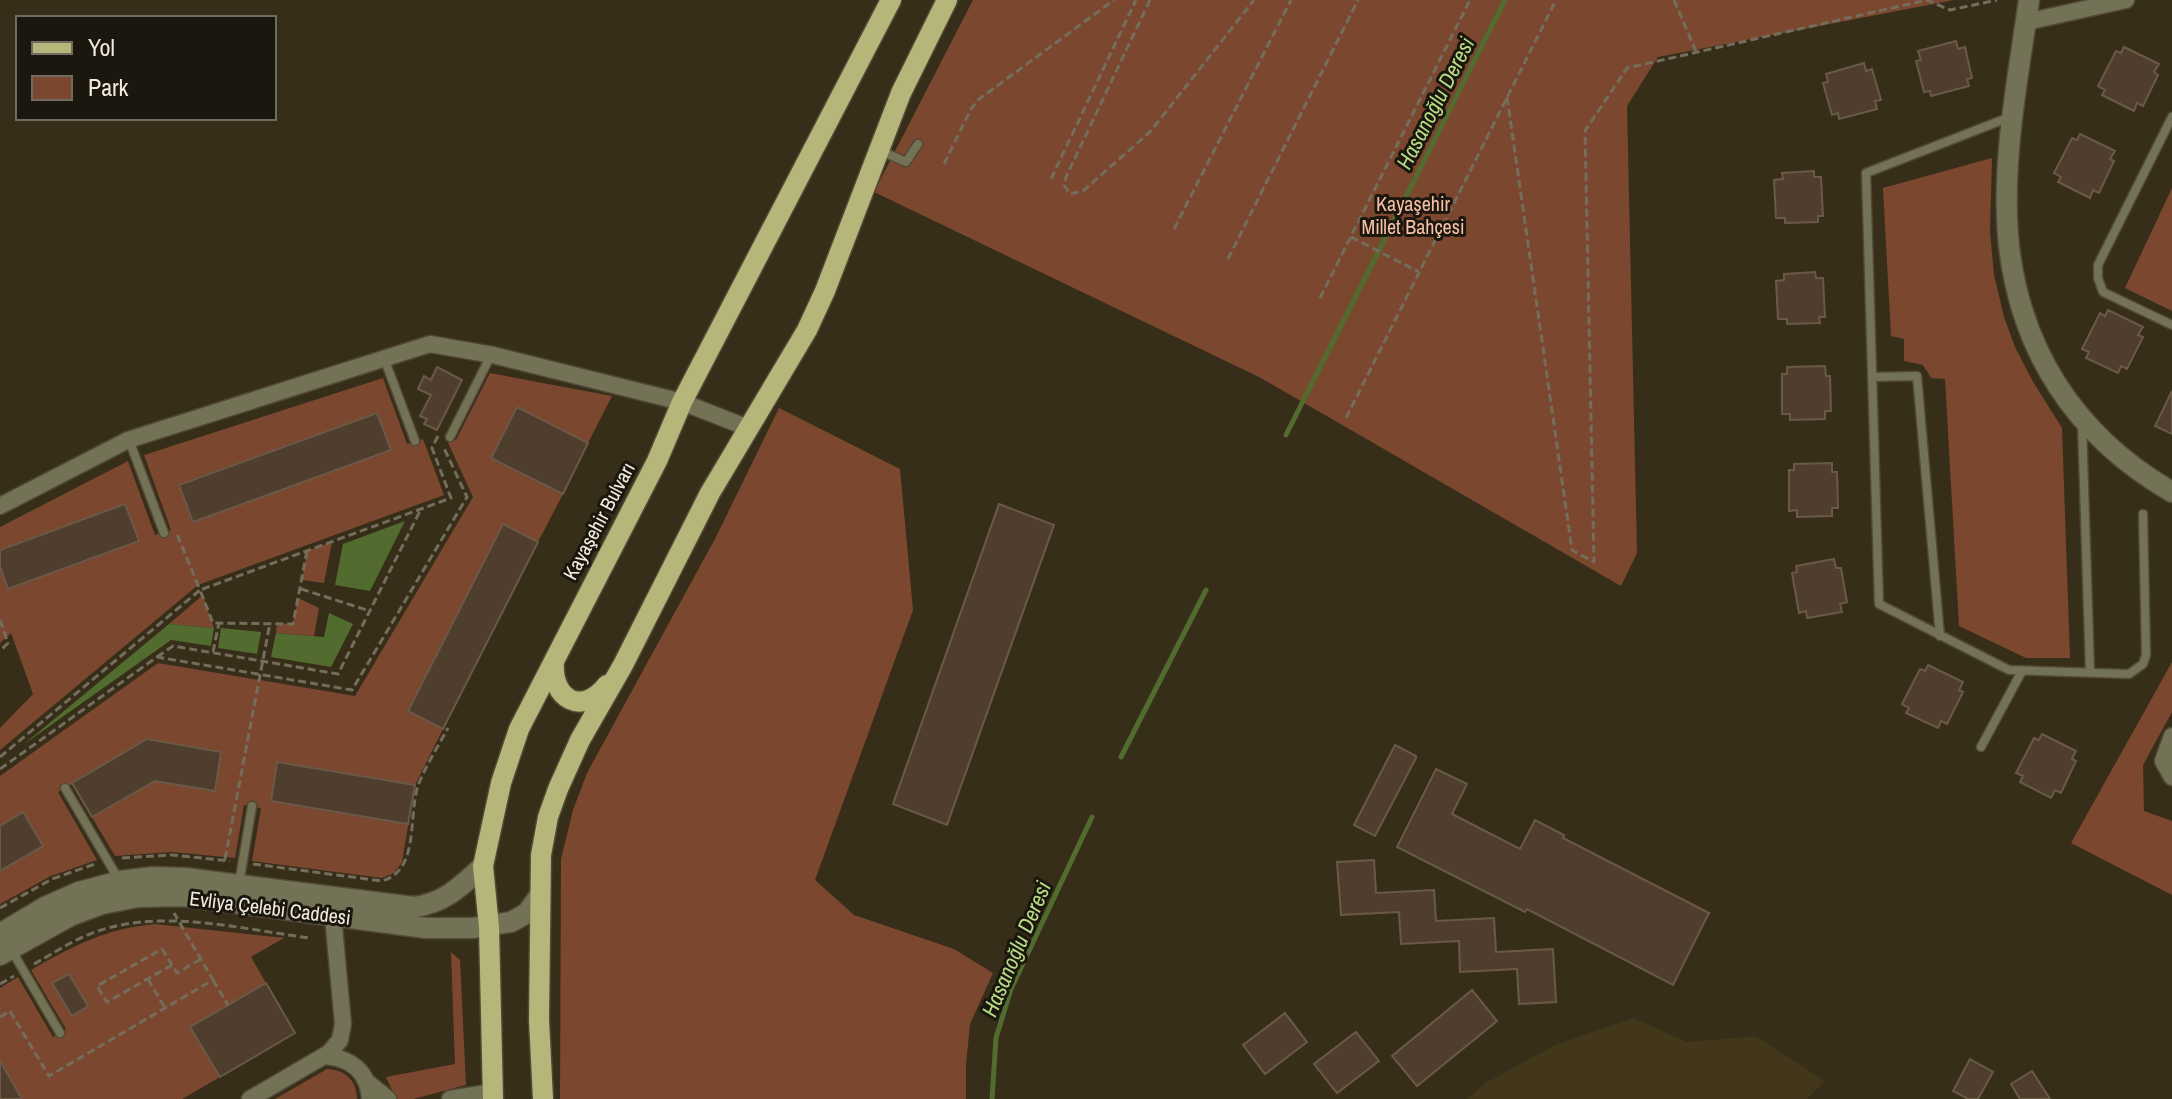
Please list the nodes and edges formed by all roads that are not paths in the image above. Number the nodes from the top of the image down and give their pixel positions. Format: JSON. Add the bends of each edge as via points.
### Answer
{"nodes":[{"id":1,"x":891,"y":0,"type":"edge"},
{"id":2,"x":947,"y":0,"type":"edge"},
{"id":3,"x":2029,"y":0,"type":"edge"},
{"id":4,"x":2126,"y":0,"type":"edge"},
{"id":5,"x":2026,"y":22,"type":"junction"},
{"id":6,"x":2013,"y":116,"type":"junction"},
{"id":7,"x":2172,"y":117,"type":"edge"},
{"id":8,"x":918,"y":144,"type":"dead end"},
{"id":9,"x":878,"y":150,"type":"junction"},
{"id":10,"x":2172,"y":325,"type":"edge"},
{"id":11,"x":491,"y":355,"type":"junction"},
{"id":12,"x":384,"y":358,"type":"junction"},
{"id":13,"x":1872,"y":377,"type":"junction"},
{"id":14,"x":682,"y":402,"type":"junction"},
{"id":15,"x":2082,"y":419,"type":"junction"},
{"id":16,"x":748,"y":428,"type":"junction"},
{"id":17,"x":450,"y":437,"type":"dead end"},
{"id":18,"x":129,"y":440,"type":"junction"},
{"id":19,"x":415,"y":441,"type":"dead end"},
{"id":20,"x":2172,"y":492,"type":"edge"},
{"id":21,"x":0,"y":506,"type":"edge"},
{"id":22,"x":2143,"y":514,"type":"dead end"},
{"id":23,"x":164,"y":533,"type":"dead end"},
{"id":24,"x":1940,"y":636,"type":"junction"},
{"id":25,"x":554,"y":658,"type":"junction"},
{"id":26,"x":623,"y":665,"type":"junction"},
{"id":27,"x":2022,"y":671,"type":"junction"},
{"id":28,"x":2090,"y":672,"type":"junction"},
{"id":29,"x":2172,"y":736,"type":"edge"},
{"id":30,"x":1981,"y":747,"type":"dead end"},
{"id":31,"x":2172,"y":777,"type":"edge"},
{"id":32,"x":65,"y":788,"type":"dead end"},
{"id":33,"x":252,"y":806,"type":"dead end"},
{"id":34,"x":483,"y":866,"type":"junction"},
{"id":35,"x":120,"y":881,"type":"junction"},
{"id":36,"x":230,"y":884,"type":"junction"},
{"id":37,"x":540,"y":895,"type":"junction"},
{"id":38,"x":333,"y":916,"type":"junction"},
{"id":39,"x":489,"y":927,"type":"junction"},
{"id":40,"x":3,"y":946,"type":"edge"},
{"id":41,"x":60,"y":1033,"type":"dead end"},
{"id":42,"x":325,"y":1056,"type":"junction"},
{"id":43,"x":368,"y":1090,"type":"edge"},
{"id":44,"x":493,"y":1095,"type":"edge"},
{"id":45,"x":250,"y":1099,"type":"edge"},
{"id":46,"x":388,"y":1099,"type":"edge"},
{"id":47,"x":450,"y":1099,"type":"edge"},
{"id":48,"x":543,"y":1099,"type":"edge"}],
"edges":[{"from":1,"to":14,"type":"main road","name":"Kayaşehir Bulvarı"},
{"from":2,"to":9,"type":"main road"},
{"from":3,"to":5,"type":"street"},
{"from":4,"to":5,"type":"street"},
{"from":5,"to":6,"type":"street"},
{"from":6,"to":13,"type":"lane","via":[[1866,173]]},
{"from":6,"to":15,"type":"street","via":[[2008,237],[2017,287],[2045,367]]},
{"from":7,"to":10,"type":"lane","via":[[2098,272],[2103,292]]},
{"from":8,"to":9,"type":"lane","via":[[906,162]]},
{"from":9,"to":16,"type":"main road","via":[[807,330]]},
{"from":11,"to":12,"type":"street","via":[[430,344]]},
{"from":11,"to":14,"type":"street"},
{"from":11,"to":17,"type":"lane"},
{"from":12,"to":18,"type":"street"},
{"from":12,"to":19,"type":"lane"},
{"from":13,"to":24,"type":"lane","via":[[1879,604]]},
{"from":13,"to":24,"type":"lane","via":[[1917,376]]},
{"from":14,"to":16,"type":"street"},
{"from":14,"to":25,"type":"main road","name":"Kayaşehir Bulvarı","via":[[657,461]]},
{"from":15,"to":20,"type":"street","via":[[2120,458]]},
{"from":15,"to":28,"type":"lane"},
{"from":16,"to":26,"type":"main road"},
{"from":18,"to":21,"type":"street"},
{"from":18,"to":23,"type":"lane"},
{"from":22,"to":28,"type":"lane","via":[[2143,664],[2129,674]]},
{"from":24,"to":27,"type":"lane","via":[[2009,670]]},
{"from":25,"to":26,"type":"main road","via":[[559,692],[576,701],[596,697]]},
{"from":25,"to":34,"type":"main road","name":"Kayaşehir Bulvarı","via":[[510,752]]},
{"from":26,"to":37,"type":"main road","via":[[558,789],[541,855]]},
{"from":27,"to":28,"type":"lane"},
{"from":27,"to":30,"type":"lane"},
{"from":29,"to":31,"type":"street","via":[[2163,761]]},
{"from":32,"to":35,"type":"lane"},
{"from":33,"to":36,"type":"lane"},
{"from":34,"to":36,"type":"street","name":"Evliya Çelebi Caddesi","via":[[448,897],[414,907]]},
{"from":34,"to":39,"type":"main road","name":"Kayaşehir Bulvarı"},
{"from":35,"to":36,"type":"street","name":"Evliya Çelebi Caddesi","via":[[153,877]]},
{"from":35,"to":40,"type":"street","name":"Evliya Çelebi Caddesi","via":[[62,899]]},
{"from":37,"to":39,"type":"street","name":"Evliya Çelebi Caddesi","via":[[527,913]]},
{"from":37,"to":48,"type":"main road"},
{"from":38,"to":39,"type":"street","name":"Evliya Çelebi Caddesi","via":[[426,928]]},
{"from":38,"to":40,"type":"street","name":"Evliya Çelebi Caddesi","via":[[164,896],[86,909]]},
{"from":38,"to":42,"type":"street","via":[[343,1024],[340,1040]]},
{"from":39,"to":44,"type":"main road","name":"Kayaşehir Bulvarı"},
{"from":40,"to":41,"type":"lane"},
{"from":42,"to":43,"type":"street","via":[[358,1068]]},
{"from":42,"to":45,"type":"street"},
{"from":43,"to":46,"type":"street"},
{"from":44,"to":47,"type":"street"}]}
